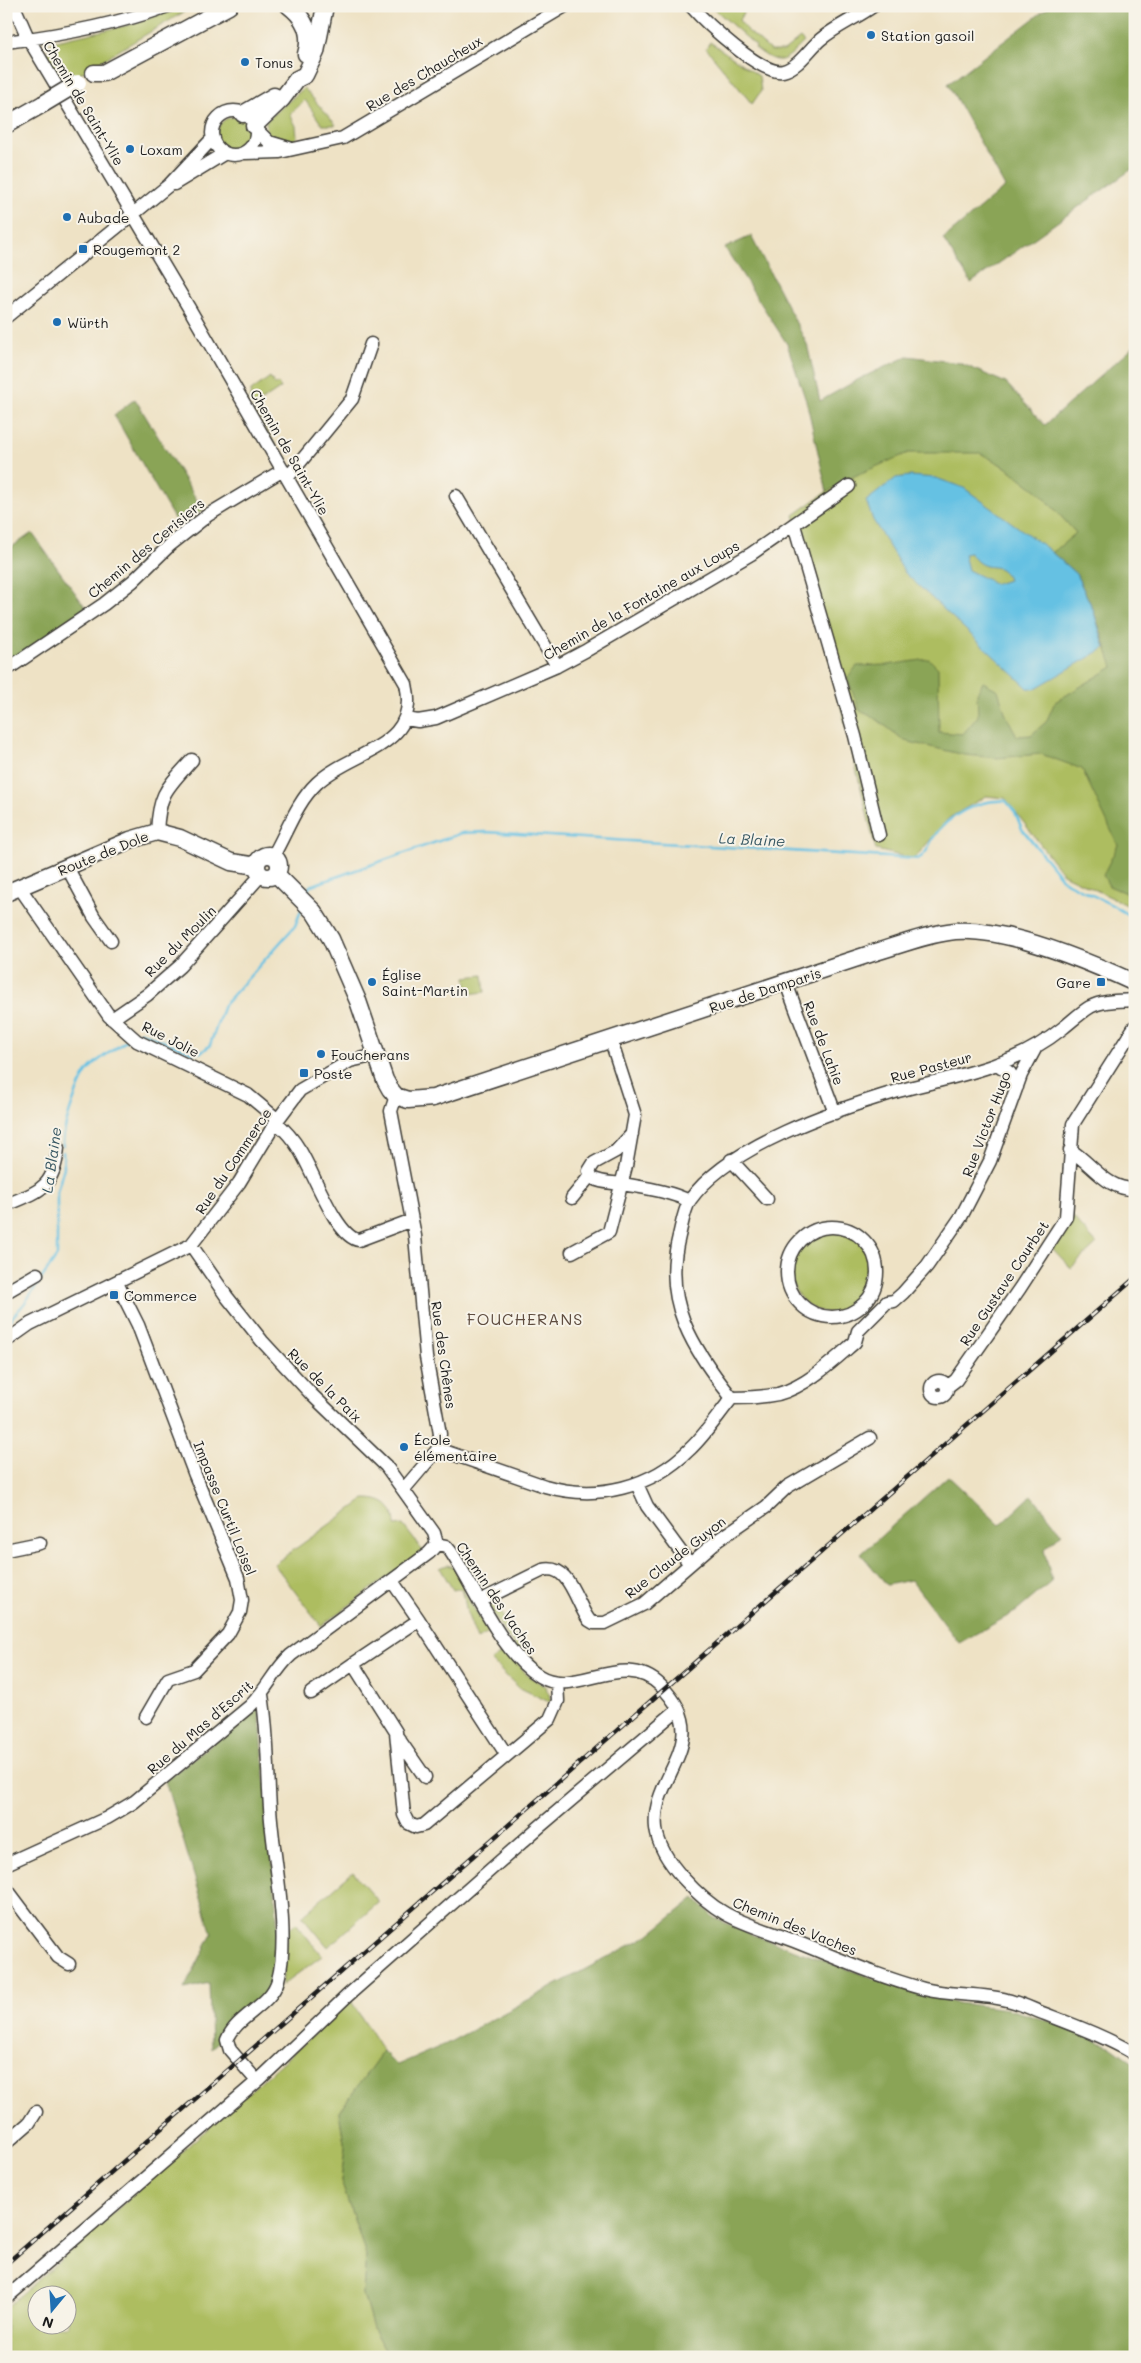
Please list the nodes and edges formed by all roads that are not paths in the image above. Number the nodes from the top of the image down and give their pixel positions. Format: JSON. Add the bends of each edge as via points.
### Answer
{"nodes":[{"id":1,"x":14,"y":6,"type":"edge"},
{"id":2,"x":168,"y":6,"type":"edge"},
{"id":3,"x":206,"y":6,"type":"edge"},
{"id":4,"x":229,"y":6,"type":"edge"},
{"id":5,"x":289,"y":6,"type":"edge"},
{"id":6,"x":325,"y":6,"type":"edge"},
{"id":7,"x":566,"y":6,"type":"edge"},
{"id":8,"x":691,"y":6,"type":"edge"},
{"id":9,"x":873,"y":6,"type":"edge"},
{"id":10,"x":28,"y":38,"type":"junction"},
{"id":11,"x":6,"y":42,"type":"edge"},
{"id":12,"x":94,"y":73,"type":"junction"},
{"id":13,"x":293,"y":84,"type":"junction"},
{"id":14,"x":251,"y":122,"type":"junction"},
{"id":15,"x":6,"y":125,"type":"edge"},
{"id":16,"x":212,"y":138,"type":"junction"},
{"id":17,"x":291,"y":149,"type":"junction"},
{"id":18,"x":225,"y":153,"type":"junction"},
{"id":19,"x":244,"y":153,"type":"junction"},
{"id":20,"x":169,"y":185,"type":"junction"},
{"id":21,"x":133,"y":214,"type":"junction"},
{"id":22,"x":6,"y":317,"type":"edge"},
{"id":23,"x":371,"y":344,"type":"dead end"},
{"id":24,"x":285,"y":474,"type":"junction"},
{"id":25,"x":849,"y":486,"type":"dead end"},
{"id":26,"x":456,"y":496,"type":"dead end"},
{"id":27,"x":794,"y":525,"type":"junction"},
{"id":28,"x":557,"y":666,"type":"junction"},
{"id":29,"x":6,"y":670,"type":"edge"},
{"id":30,"x":406,"y":718,"type":"junction"},
{"id":31,"x":192,"y":760,"type":"dead end"},
{"id":32,"x":157,"y":832,"type":"junction"},
{"id":33,"x":879,"y":835,"type":"dead end"},
{"id":34,"x":273,"y":856,"type":"joint"},
{"id":35,"x":67,"y":867,"type":"junction"},
{"id":36,"x":265,"y":871,"type":"junction"},
{"id":37,"x":13,"y":890,"type":"edge"},
{"id":38,"x":111,"y":941,"type":"dead end"},
{"id":39,"x":786,"y":983,"type":"junction"},
{"id":40,"x":1135,"y":983,"type":"edge"},
{"id":41,"x":1135,"y":1000,"type":"edge"},
{"id":42,"x":112,"y":1019,"type":"junction"},
{"id":43,"x":1135,"y":1026,"type":"edge"},
{"id":44,"x":611,"y":1041,"type":"junction"},
{"id":45,"x":1034,"y":1049,"type":"junction"},
{"id":46,"x":377,"y":1054,"type":"junction"},
{"id":47,"x":997,"y":1064,"type":"junction"},
{"id":48,"x":1017,"y":1087,"type":"junction"},
{"id":49,"x":396,"y":1096,"type":"junction"},
{"id":50,"x":835,"y":1113,"type":"junction"},
{"id":51,"x":277,"y":1121,"type":"junction"},
{"id":52,"x":632,"y":1134,"type":"junction"},
{"id":53,"x":58,"y":1148,"type":"dead end"},
{"id":54,"x":1070,"y":1150,"type":"junction"},
{"id":55,"x":731,"y":1160,"type":"junction"},
{"id":56,"x":590,"y":1176,"type":"junction"},
{"id":57,"x":623,"y":1184,"type":"junction"},
{"id":58,"x":1135,"y":1189,"type":"edge"},
{"id":59,"x":572,"y":1198,"type":"dead end"},
{"id":60,"x":767,"y":1199,"type":"dead end"},
{"id":61,"x":689,"y":1202,"type":"junction"},
{"id":62,"x":6,"y":1205,"type":"edge"},
{"id":63,"x":412,"y":1220,"type":"junction"},
{"id":64,"x":191,"y":1245,"type":"junction"},
{"id":65,"x":572,"y":1252,"type":"dead end"},
{"id":66,"x":37,"y":1274,"type":"dead end"},
{"id":67,"x":876,"y":1279,"type":"junction"},
{"id":68,"x":117,"y":1283,"type":"junction"},
{"id":69,"x":6,"y":1292,"type":"edge"},
{"id":70,"x":887,"y":1302,"type":"junction"},
{"id":71,"x":838,"y":1316,"type":"junction"},
{"id":72,"x":858,"y":1331,"type":"junction"},
{"id":73,"x":6,"y":1341,"type":"edge"},
{"id":74,"x":947,"y":1387,"type":"dead end"},
{"id":75,"x":732,"y":1398,"type":"junction"},
{"id":76,"x":870,"y":1438,"type":"dead end"},
{"id":77,"x":438,"y":1449,"type":"junction"},
{"id":78,"x":637,"y":1484,"type":"junction"},
{"id":79,"x":404,"y":1489,"type":"junction"},
{"id":80,"x":40,"y":1543,"type":"dead end"},
{"id":81,"x":437,"y":1544,"type":"junction"},
{"id":82,"x":6,"y":1550,"type":"edge"},
{"id":83,"x":689,"y":1563,"type":"junction"},
{"id":84,"x":392,"y":1580,"type":"junction"},
{"id":85,"x":480,"y":1601,"type":"junction"},
{"id":86,"x":418,"y":1620,"type":"junction"},
{"id":87,"x":353,"y":1664,"type":"junction"},
{"id":88,"x":557,"y":1682,"type":"junction"},
{"id":89,"x":311,"y":1693,"type":"dead end"},
{"id":90,"x":262,"y":1695,"type":"junction"},
{"id":91,"x":677,"y":1710,"type":"junction"},
{"id":92,"x":146,"y":1717,"type":"dead end"},
{"id":93,"x":397,"y":1736,"type":"junction"},
{"id":94,"x":506,"y":1754,"type":"junction"},
{"id":95,"x":425,"y":1777,"type":"dead end"},
{"id":96,"x":6,"y":1864,"type":"edge"},
{"id":97,"x":6,"y":1888,"type":"edge"},
{"id":98,"x":69,"y":1964,"type":"dead end"},
{"id":99,"x":1135,"y":2054,"type":"edge"},
{"id":100,"x":257,"y":2081,"type":"junction"},
{"id":101,"x":36,"y":2112,"type":"dead end"},
{"id":102,"x":6,"y":2143,"type":"edge"},
{"id":103,"x":6,"y":2298,"type":"edge"}],
"edges":[{"from":1,"to":10,"type":"street","name":"Chemin de Saint-Ylie"},
{"from":2,"to":10,"type":"street","via":[[134,19]]},
{"from":3,"to":12,"type":"main road"},
{"from":4,"to":12,"type":"main road","via":[[104,73]]},
{"from":5,"to":13,"type":"main road","via":[[299,15],[309,34],[308,48]]},
{"from":6,"to":13,"type":"main road","via":[[314,58],[305,75]]},
{"from":7,"to":17,"type":"street","name":"Rue des Chaucheux","via":[[355,132],[326,143]]},
{"from":8,"to":9,"type":"street","via":[[710,26],[765,67],[778,72],[792,68],[828,33]]},
{"from":10,"to":11,"type":"street"},
{"from":10,"to":21,"type":"street","name":"Chemin de Saint-Ylie"},
{"from":12,"to":15,"type":"main road","bridge":true},
{"from":13,"to":14,"type":"main road"},
{"from":14,"to":16,"type":"street","via":[[231,112],[220,117],[213,126]]},
{"from":14,"to":17,"type":"street","via":[[273,144]]},
{"from":14,"to":19,"type":"street","via":[[254,142]]},
{"from":16,"to":18,"type":"street","via":[[218,149]]},
{"from":16,"to":20,"type":"street"},
{"from":17,"to":19,"type":"street","name":"Rue des Chaucheux"},
{"from":18,"to":19,"type":"street"},
{"from":18,"to":20,"type":"street","via":[[185,179]]},
{"from":20,"to":21,"type":"street"},
{"from":21,"to":22,"type":"street"},
{"from":21,"to":24,"type":"street","name":"Chemin de Saint-Ylie"},
{"from":23,"to":24,"type":"street","name":"Chemin des Cerisiers","via":[[345,411]]},
{"from":24,"to":29,"type":"street","name":"Chemin des Cerisiers","via":[[208,516],[170,545],[133,582]]},
{"from":24,"to":30,"type":"street","name":"Chemin de Saint-Ylie","via":[[400,672],[409,697]]},
{"from":25,"to":27,"type":"street","name":"Chemin de la Fontaine aux Loups"},
{"from":26,"to":28,"type":"street"},
{"from":27,"to":28,"type":"street","name":"Chemin de la Fontaine aux Loups","via":[[727,569]]},
{"from":27,"to":33,"type":"street"},
{"from":28,"to":30,"type":"street","name":"Chemin de la Fontaine aux Loups","via":[[436,718],[418,721]]},
{"from":30,"to":34,"type":"street","via":[[391,737],[317,783],[304,797]]},
{"from":31,"to":32,"type":"street","via":[[164,791],[158,806]]},
{"from":32,"to":35,"type":"main road","name":"Route de Dole","via":[[137,837]]},
{"from":32,"to":36,"type":"main road","name":"Route de Dole","via":[[180,838],[231,862]]},
{"from":34,"to":36,"type":"main road","via":[[279,866]]},
{"from":35,"to":37,"type":"main road","name":"Route de Dole"},
{"from":35,"to":38,"type":"street"},
{"from":36,"to":42,"type":"street","name":"Rue du Moulin","via":[[180,966],[147,995]]},
{"from":36,"to":46,"type":"main road","via":[[314,912],[331,939]]},
{"from":37,"to":42,"type":"street","name":"Rue Jolie","via":[[37,915]]},
{"from":39,"to":40,"type":"main road","name":"Rue de Damparis","via":[[919,939],[969,931],[1022,941],[1098,966]]},
{"from":39,"to":44,"type":"main road","name":"Rue de Damparis"},
{"from":39,"to":50,"type":"street","name":"Rue de Lahie"},
{"from":41,"to":45,"type":"street","name":"Rue Pasteur","via":[[1091,1007]]},
{"from":42,"to":51,"type":"street","name":"Rue Jolie","via":[[137,1041],[248,1094]]},
{"from":43,"to":54,"type":"street","name":"Rue Gustave Courbet","via":[[1078,1114]]},
{"from":44,"to":49,"type":"main road","name":"Rue de Damparis","via":[[433,1098],[408,1100]]},
{"from":44,"to":52,"type":"street","via":[[634,1106]]},
{"from":45,"to":47,"type":"street","name":"Rue Pasteur"},
{"from":45,"to":48,"type":"street","name":"Rue Victor Hugo"},
{"from":46,"to":49,"type":"main road","via":[[384,1080]]},
{"from":46,"to":51,"type":"street","name":"Rue du Commerce","via":[[350,1061],[305,1085]]},
{"from":47,"to":48,"type":"street","via":[[1010,1073]]},
{"from":47,"to":50,"type":"street","name":"Rue Pasteur","via":[[898,1091]]},
{"from":48,"to":70,"type":"street","name":"Rue Victor Hugo","via":[[990,1161],[961,1217],[927,1266],[903,1293],[894,1301]]},
{"from":49,"to":63,"type":"street","name":"Rue des Chênes","via":[[392,1111]]},
{"from":50,"to":55,"type":"street","name":"Rue Pasteur","via":[[764,1142]]},
{"from":51,"to":63,"type":"street","name":"Rue Jolie","via":[[300,1149],[340,1226],[351,1238],[359,1240]]},
{"from":51,"to":64,"type":"street","name":"Rue du Commerce","via":[[239,1183]]},
{"from":52,"to":56,"type":"street","via":[[616,1151],[594,1163]]},
{"from":52,"to":57,"type":"street"},
{"from":53,"to":62,"type":"street","via":[[56,1168],[49,1182],[39,1192]]},
{"from":54,"to":58,"type":"street","via":[[1110,1183],[1123,1190]]},
{"from":54,"to":74,"type":"street","name":"Rue Gustave Courbet","via":[[1066,1217],[956,1380]]},
{"from":55,"to":60,"type":"street"},
{"from":55,"to":61,"type":"street","name":"Rue Pasteur","via":[[709,1177]]},
{"from":56,"to":57,"type":"street","via":[[602,1183]]},
{"from":56,"to":59,"type":"street"},
{"from":57,"to":61,"type":"street","via":[[668,1193]]},
{"from":57,"to":65,"type":"street","via":[[610,1232]]},
{"from":61,"to":75,"type":"street","name":"Rue Pasteur","via":[[676,1257],[678,1302],[697,1351]]},
{"from":63,"to":77,"type":"street","name":"Rue des Chênes","via":[[426,1357],[440,1434]]},
{"from":64,"to":68,"type":"street","name":"Rue du Commerce"},
{"from":64,"to":79,"type":"street","name":"Rue de la Paix","via":[[227,1297],[282,1364]]},
{"from":66,"to":69,"type":"street"},
{"from":67,"to":70,"type":"street"},
{"from":67,"to":71,"type":"street","via":[[870,1296],[861,1306]]},
{"from":67,"to":71,"type":"street","via":[[872,1251],[852,1232],[826,1227],[801,1239],[788,1261],[787,1274],[793,1293],[810,1311]]},
{"from":68,"to":73,"type":"street","name":"Rue du Commerce","via":[[30,1324]]},
{"from":68,"to":92,"type":"street","name":"Impasse Curtil Loisel","via":[[138,1325],[238,1578],[242,1600],[228,1634],[194,1670],[168,1679]]},
{"from":70,"to":72,"type":"street","name":"Rue Victor Hugo"},
{"from":71,"to":72,"type":"street","via":[[851,1322]]},
{"from":72,"to":75,"type":"street","name":"Rue Victor Hugo","via":[[855,1342],[796,1386],[763,1397]]},
{"from":75,"to":78,"type":"street","via":[[684,1455],[662,1472]]},
{"from":76,"to":83,"type":"street","name":"Rue Claude Guyon","via":[[788,1487]]},
{"from":77,"to":78,"type":"street","via":[[561,1490],[600,1492]]},
{"from":77,"to":79,"type":"street"},
{"from":78,"to":83,"type":"street","via":[[647,1506]]},
{"from":79,"to":81,"type":"street","name":"Rue de la Paix","via":[[436,1536]]},
{"from":80,"to":82,"type":"street"},
{"from":81,"to":84,"type":"street","name":"Rue du Mas d'Escrit"},
{"from":81,"to":85,"type":"street","name":"Chemin des Vaches","via":[[446,1546],[451,1552]]},
{"from":83,"to":85,"type":"street","name":"Rue Claude Guyon","via":[[644,1604],[600,1624],[589,1620],[564,1575],[552,1569],[543,1570]]},
{"from":84,"to":86,"type":"street"},
{"from":84,"to":90,"type":"street","name":"Rue du Mas d'Escrit","via":[[285,1660]]},
{"from":85,"to":88,"type":"street","name":"Chemin des Vaches","via":[[524,1664],[546,1680]]},
{"from":86,"to":87,"type":"street"},
{"from":86,"to":94,"type":"street"},
{"from":87,"to":89,"type":"street"},
{"from":87,"to":93,"type":"street"},
{"from":88,"to":91,"type":"street","name":"Chemin des Vaches","via":[[613,1672],[644,1674],[663,1688]]},
{"from":88,"to":94,"type":"street","via":[[558,1701],[550,1719]]},
{"from":90,"to":96,"type":"street","name":"Rue du Mas d'Escrit","via":[[134,1802],[107,1818]]},
{"from":90,"to":100,"type":"street","via":[[281,1920],[281,1959],[273,1993],[231,2031],[227,2045]]},
{"from":91,"to":99,"type":"street","name":"Chemin des Vaches","via":[[683,1724],[683,1741],[656,1809],[657,1836],[682,1877],[720,1912],[865,1970],[926,1990],[1007,2000],[1096,2034]]},
{"from":91,"to":100,"type":"street","via":[[346,1997]]},
{"from":93,"to":94,"type":"street","via":[[404,1814],[408,1823],[416,1827],[424,1825]]},
{"from":93,"to":95,"type":"street"},
{"from":97,"to":98,"type":"street","via":[[58,1957]]},
{"from":100,"to":103,"type":"street"},
{"from":101,"to":102,"type":"street","via":[[29,2123]]}]}
